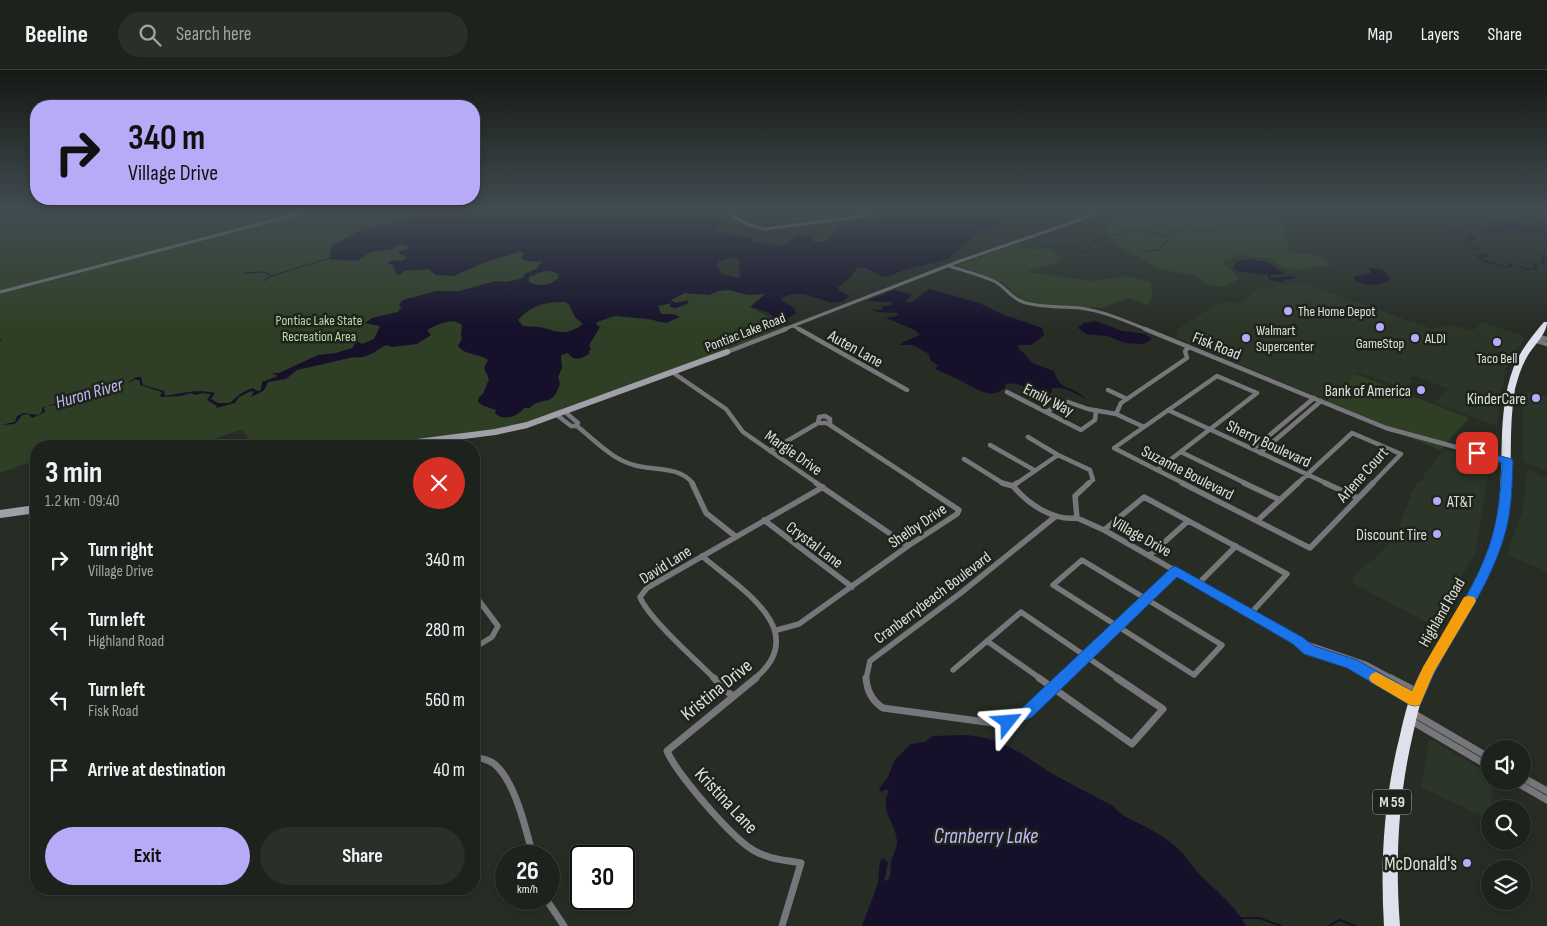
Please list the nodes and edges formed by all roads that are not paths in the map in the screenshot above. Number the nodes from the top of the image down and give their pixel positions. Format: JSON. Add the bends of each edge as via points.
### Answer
{"nodes":[{"id":1,"x":164,"y":249,"type":"edge"},
{"id":2,"x":998,"y":249,"type":"edge"},
{"id":3,"x":949,"y":266,"type":"junction"},
{"id":4,"x":0,"y":292,"type":"edge"},
{"id":5,"x":1547,"y":324,"type":"edge"},
{"id":6,"x":793,"y":326,"type":"junction"},
{"id":7,"x":1535,"y":338,"type":"junction"},
{"id":8,"x":1547,"y":339,"type":"edge"},
{"id":9,"x":1547,"y":344,"type":"edge"},
{"id":10,"x":1189,"y":347,"type":"junction"},
{"id":11,"x":727,"y":352,"type":"joint"},
{"id":12,"x":672,"y":372,"type":"junction"},
{"id":13,"x":906,"y":390,"type":"dead end"},
{"id":14,"x":1108,"y":390,"type":"dead end"},
{"id":15,"x":1007,"y":392,"type":"dead end"},
{"id":16,"x":1314,"y":398,"type":"junction"},
{"id":17,"x":1127,"y":399,"type":"junction"},
{"id":18,"x":1321,"y":401,"type":"junction"},
{"id":19,"x":1096,"y":410,"type":"junction"},
{"id":20,"x":1168,"y":410,"type":"junction"},
{"id":21,"x":565,"y":412,"type":"junction"},
{"id":22,"x":1046,"y":412,"type":"junction"},
{"id":23,"x":1116,"y":414,"type":"junction"},
{"id":24,"x":557,"y":415,"type":"junction"},
{"id":25,"x":1293,"y":416,"type":"junction"},
{"id":26,"x":1300,"y":419,"type":"junction"},
{"id":27,"x":577,"y":426,"type":"junction"},
{"id":28,"x":1144,"y":427,"type":"junction"},
{"id":29,"x":1210,"y":430,"type":"junction"},
{"id":30,"x":1275,"y":431,"type":"junction"},
{"id":31,"x":1282,"y":434,"type":"junction"},
{"id":32,"x":1028,"y":438,"type":"dead end"},
{"id":33,"x":432,"y":440,"type":"edge"},
{"id":34,"x":990,"y":445,"type":"dead end"},
{"id":35,"x":1253,"y":449,"type":"junction"},
{"id":36,"x":770,"y":450,"type":"junction"},
{"id":37,"x":1182,"y":452,"type":"junction"},
{"id":38,"x":1260,"y":453,"type":"junction"},
{"id":39,"x":1058,"y":455,"type":"junction"},
{"id":40,"x":964,"y":459,"type":"dead end"},
{"id":41,"x":1508,"y":461,"type":"junction"},
{"id":42,"x":1034,"y":470,"type":"junction"},
{"id":43,"x":1157,"y":470,"type":"junction"},
{"id":44,"x":1308,"y":474,"type":"junction"},
{"id":45,"x":1013,"y":486,"type":"junction"},
{"id":46,"x":823,"y":487,"type":"junction"},
{"id":47,"x":1358,"y":498,"type":"junction"},
{"id":48,"x":1280,"y":500,"type":"junction"},
{"id":49,"x":30,"y":510,"type":"edge"},
{"id":50,"x":0,"y":514,"type":"edge"},
{"id":51,"x":1056,"y":516,"type":"junction"},
{"id":52,"x":1077,"y":518,"type":"junction"},
{"id":53,"x":764,"y":520,"type":"junction"},
{"id":54,"x":1188,"y":520,"type":"junction"},
{"id":55,"x":1257,"y":521,"type":"junction"},
{"id":56,"x":1104,"y":530,"type":"junction"},
{"id":57,"x":735,"y":536,"type":"junction"},
{"id":58,"x":908,"y":546,"type":"junction"},
{"id":59,"x":1236,"y":546,"type":"junction"},
{"id":60,"x":1310,"y":548,"type":"joint"},
{"id":61,"x":702,"y":556,"type":"junction"},
{"id":62,"x":1149,"y":556,"type":"junction"},
{"id":63,"x":1175,"y":571,"type":"junction"},
{"id":64,"x":1198,"y":584,"type":"junction"},
{"id":65,"x":852,"y":587,"type":"junction"},
{"id":66,"x":1146,"y":599,"type":"junction"},
{"id":67,"x":480,"y":602,"type":"edge"},
{"id":68,"x":1250,"y":614,"type":"junction"},
{"id":69,"x":1117,"y":626,"type":"junction"},
{"id":70,"x":777,"y":630,"type":"junction"},
{"id":71,"x":987,"y":642,"type":"junction"},
{"id":72,"x":480,"y":644,"type":"edge"},
{"id":73,"x":1086,"y":657,"type":"junction"},
{"id":74,"x":953,"y":670,"type":"dead end"},
{"id":75,"x":1053,"y":688,"type":"junction"},
{"id":76,"x":732,"y":696,"type":"junction"},
{"id":77,"x":1414,"y":706,"type":"junction"},
{"id":78,"x":668,"y":753,"type":"joint"},
{"id":79,"x":1474,"y":753,"type":"junction"},
{"id":80,"x":1481,"y":755,"type":"edge"},
{"id":81,"x":480,"y":758,"type":"edge"},
{"id":82,"x":1481,"y":759,"type":"edge"},
{"id":83,"x":1531,"y":782,"type":"edge"},
{"id":84,"x":1530,"y":790,"type":"edge"},
{"id":85,"x":1547,"y":791,"type":"edge"},
{"id":86,"x":1547,"y":800,"type":"edge"},
{"id":87,"x":529,"y":845,"type":"edge"},
{"id":88,"x":553,"y":910,"type":"edge"},
{"id":89,"x":564,"y":926,"type":"edge"},
{"id":90,"x":782,"y":926,"type":"edge"},
{"id":91,"x":1392,"y":926,"type":"edge"}],
"edges":[{"from":1,"to":4,"type":"street"},
{"from":2,"to":3,"type":"street","name":"Pontiac Lake Road"},
{"from":3,"to":6,"type":"street","name":"Pontiac Lake Road"},
{"from":3,"to":10,"type":"street","name":"Fisk Road","via":[[994,281],[1022,302],[1103,313]]},
{"from":5,"to":7,"type":"highway","name":"Highland Road","number":"M 59"},
{"from":6,"to":11,"type":"street","name":"Pontiac Lake Road"},
{"from":6,"to":13,"type":"street","name":"Auten Lane"},
{"from":7,"to":8,"type":"street"},
{"from":7,"to":9,"type":"street"},
{"from":7,"to":41,"type":"highway","name":"Highland Road","number":"M 59","via":[[1518,365],[1511,390]]},
{"from":10,"to":16,"type":"street","name":"Fisk Road"},
{"from":10,"to":17,"type":"street","via":[[1185,351],[1187,358]]},
{"from":11,"to":12,"type":"street","name":"Pontiac Lake Road"},
{"from":12,"to":21,"type":"street","name":"Pontiac Lake Road"},
{"from":12,"to":36,"type":"street","name":"Margie Drive","via":[[726,410],[743,432]]},
{"from":14,"to":17,"type":"street"},
{"from":15,"to":22,"type":"street","name":"Emily Way"},
{"from":16,"to":18,"type":"street","name":"Fisk Road"},
{"from":16,"to":25,"type":"street"},
{"from":17,"to":23,"type":"street","via":[[1118,406]]},
{"from":18,"to":26,"type":"street"},
{"from":18,"to":41,"type":"street","name":"Fisk Road","via":[[1397,432]]},
{"from":19,"to":22,"type":"street","via":[[1064,402]]},
{"from":19,"to":22,"type":"street","name":"Emily Way","via":[[1095,420],[1081,430]]},
{"from":19,"to":23,"type":"street"},
{"from":20,"to":28,"type":"street","name":"Suzanne Boulevard"},
{"from":20,"to":29,"type":"street","name":"Sherry Boulevard"},
{"from":20,"to":29,"type":"street","name":"Suzanne Boulevard","via":[[1217,376],[1258,393]]},
{"from":21,"to":24,"type":"street","name":"Pontiac Lake Road"},
{"from":21,"to":27,"type":"street","via":[[578,423]]},
{"from":23,"to":28,"type":"street"},
{"from":24,"to":27,"type":"street","via":[[571,426]]},
{"from":24,"to":33,"type":"street","name":"Pontiac Lake Road","via":[[508,430]]},
{"from":25,"to":26,"type":"street"},
{"from":25,"to":30,"type":"street"},
{"from":26,"to":31,"type":"street"},
{"from":27,"to":57,"type":"street","via":[[618,460],[668,469],[689,478],[706,513]]},
{"from":28,"to":43,"type":"street","name":"Suzanne Boulevard","via":[[1114,448]]},
{"from":29,"to":35,"type":"street","name":"Sherry Boulevard"},
{"from":29,"to":37,"type":"street"},
{"from":30,"to":31,"type":"street"},
{"from":30,"to":35,"type":"street"},
{"from":31,"to":38,"type":"street"},
{"from":32,"to":39,"type":"street"},
{"from":34,"to":42,"type":"street"},
{"from":35,"to":38,"type":"street","name":"Sherry Boulevard"},
{"from":36,"to":46,"type":"street","name":"Margie Drive"},
{"from":36,"to":58,"type":"street","name":"Shelby Drive","via":[[818,423],[830,424],[958,508],[957,514]]},
{"from":37,"to":43,"type":"street"},
{"from":37,"to":48,"type":"street"},
{"from":38,"to":44,"type":"street","name":"Sherry Boulevard"},
{"from":39,"to":42,"type":"street"},
{"from":39,"to":52,"type":"street","via":[[1090,470],[1093,475],[1093,480],[1076,492],[1073,500]]},
{"from":40,"to":45,"type":"street","via":[[1004,484]]},
{"from":41,"to":77,"type":"highway","name":"Highland Road","number":"M 59","via":[[1506,497],[1494,551],[1480,582],[1428,671]]},
{"from":42,"to":45,"type":"street"},
{"from":43,"to":55,"type":"street","name":"Suzanne Boulevard"},
{"from":44,"to":47,"type":"street","name":"Sherry Boulevard"},
{"from":44,"to":47,"type":"street","name":"Arlene Court","via":[[1352,433],[1401,454]]},
{"from":44,"to":48,"type":"street"},
{"from":45,"to":51,"type":"street","via":[[1019,495]]},
{"from":46,"to":53,"type":"street","name":"David Lane"},
{"from":46,"to":58,"type":"street","name":"Margie Drive"},
{"from":47,"to":60,"type":"street","name":"Arlene Court"},
{"from":48,"to":55,"type":"street"},
{"from":49,"to":50,"type":"street"},
{"from":51,"to":52,"type":"street","name":"Village Drive"},
{"from":51,"to":75,"type":"street","name":"Cranberrybeach Boulevard","via":[[870,661],[866,669],[871,697],[883,708],[1002,723],[1027,713]]},
{"from":52,"to":56,"type":"street","name":"Village Drive"},
{"from":53,"to":57,"type":"street","name":"David Lane"},
{"from":53,"to":65,"type":"street","name":"Crystal Lane"},
{"from":54,"to":56,"type":"street","via":[[1144,497]]},
{"from":54,"to":59,"type":"street"},
{"from":54,"to":62,"type":"street"},
{"from":55,"to":60,"type":"street","name":"Suzanne Boulevard"},
{"from":56,"to":62,"type":"street","name":"Village Drive"},
{"from":57,"to":61,"type":"street","name":"David Lane"},
{"from":58,"to":65,"type":"street","name":"Shelby Drive"},
{"from":59,"to":64,"type":"street"},
{"from":59,"to":68,"type":"street","via":[[1287,574]]},
{"from":61,"to":70,"type":"street","via":[[764,610]]},
{"from":61,"to":76,"type":"street","name":"David Lane","via":[[644,590],[640,597],[653,616]]},
{"from":62,"to":63,"type":"street","name":"Village Drive"},
{"from":63,"to":64,"type":"street","name":"Village Drive"},
{"from":63,"to":66,"type":"street"},
{"from":64,"to":68,"type":"street","name":"Village Drive"},
{"from":65,"to":70,"type":"street","name":"Shelby Drive","via":[[799,624]]},
{"from":66,"to":69,"type":"street"},
{"from":66,"to":69,"type":"street","via":[[1082,560],[1053,585]]},
{"from":66,"to":69,"type":"street","via":[[1222,645],[1194,675]]},
{"from":67,"to":72,"type":"street","via":[[498,626],[494,636]]},
{"from":68,"to":77,"type":"street","name":"Village Drive","via":[[1298,640],[1309,650],[1352,664]]},
{"from":69,"to":73,"type":"street"},
{"from":70,"to":76,"type":"street","name":"Kristina Drive","via":[[774,658],[763,672]]},
{"from":71,"to":73,"type":"street","via":[[1021,612]]},
{"from":71,"to":74,"type":"street"},
{"from":71,"to":75,"type":"street"},
{"from":73,"to":75,"type":"street"},
{"from":73,"to":75,"type":"street","via":[[1163,709],[1132,744]]},
{"from":76,"to":78,"type":"street","name":"Kristina Drive","via":[[670,747]]},
{"from":77,"to":79,"type":"street","name":"Village Drive"},
{"from":77,"to":91,"type":"highway","name":"Highland Road","number":"M 59","via":[[1398,767],[1390,821]]},
{"from":78,"to":90,"type":"street","name":"Kristina Lane","via":[[671,762],[747,846],[769,857],[801,863]]},
{"from":79,"to":80,"type":"street"},
{"from":79,"to":82,"type":"street"},
{"from":81,"to":87,"type":"street","via":[[496,766],[504,779]]},
{"from":83,"to":85,"type":"street"},
{"from":84,"to":86,"type":"street"},
{"from":88,"to":89,"type":"street"}]}
